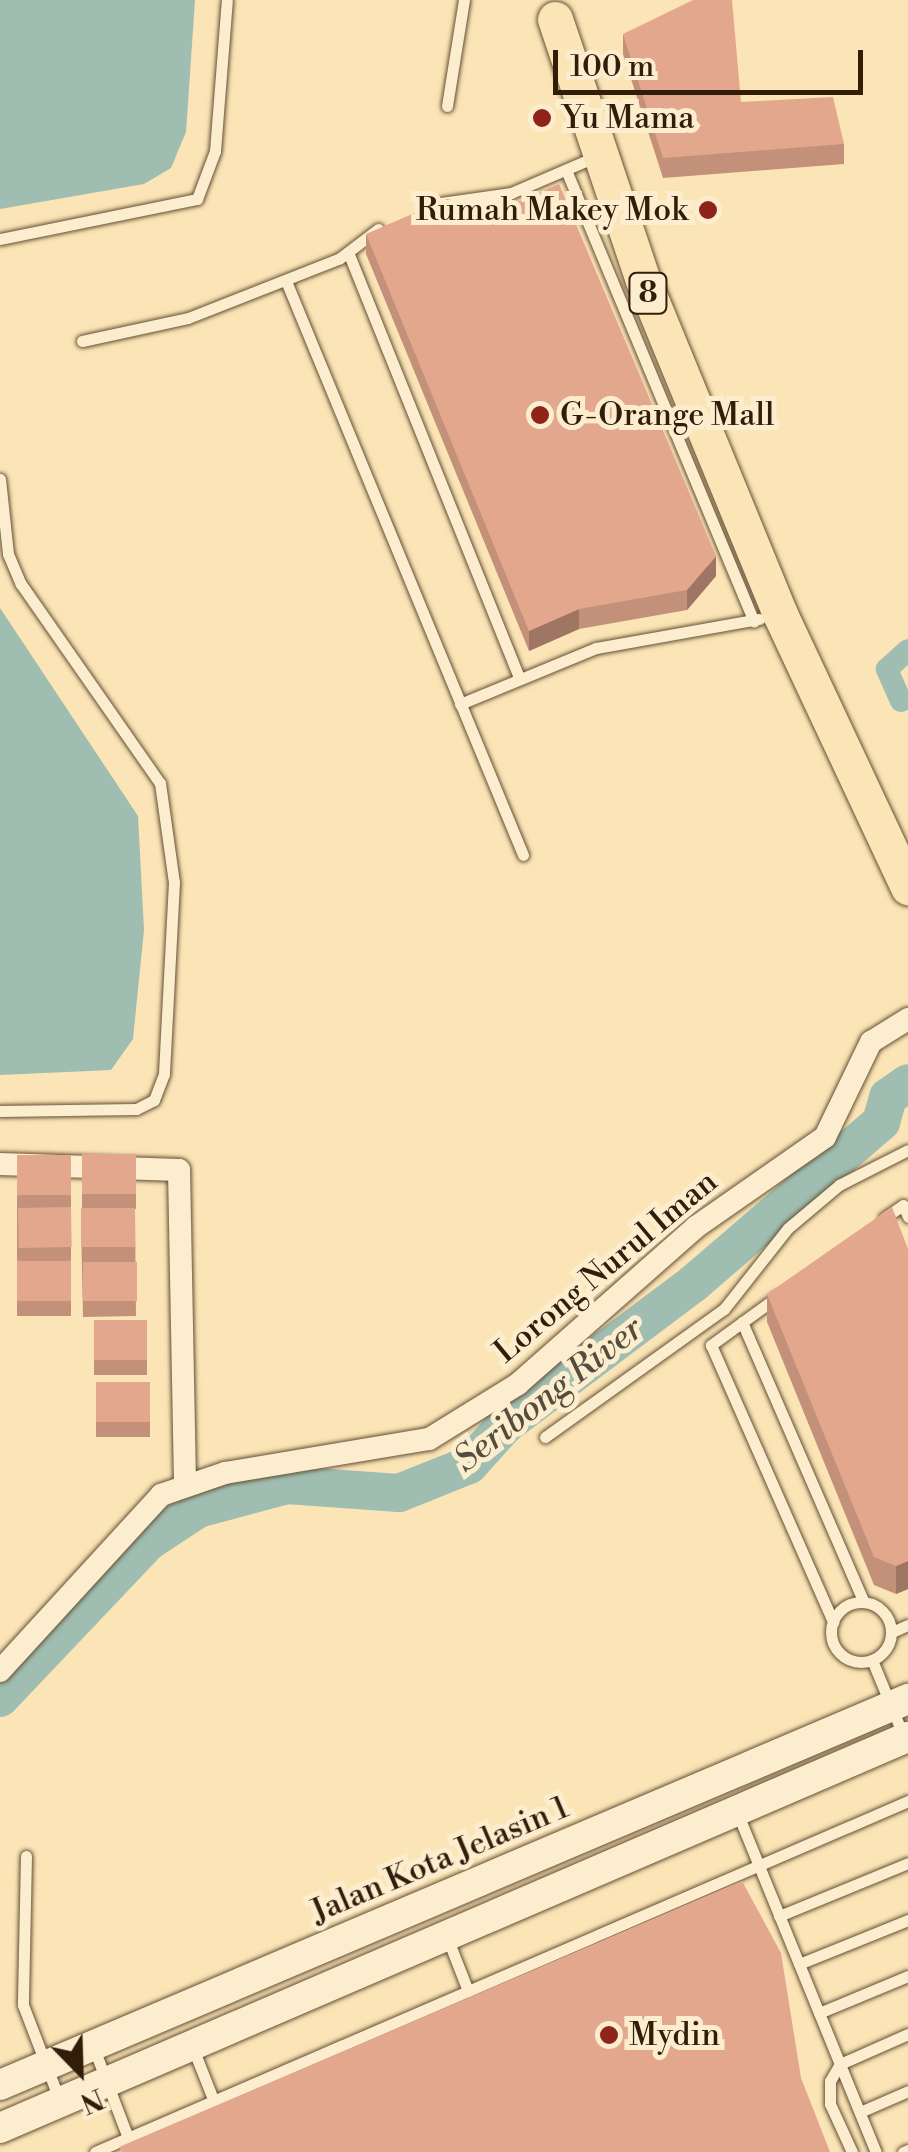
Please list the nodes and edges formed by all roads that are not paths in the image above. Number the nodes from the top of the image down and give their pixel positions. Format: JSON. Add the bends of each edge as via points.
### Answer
{"nodes":[{"id":1,"x":227,"y":0,"type":"edge"},
{"id":2,"x":464,"y":0,"type":"edge"},
{"id":3,"x":551,"y":10,"type":"edge"},
{"id":4,"x":447,"y":106,"type":"dead end"},
{"id":5,"x":581,"y":164,"type":"junction"},
{"id":6,"x":416,"y":212,"type":"edge"},
{"id":7,"x":400,"y":220,"type":"edge"},
{"id":8,"x":0,"y":239,"type":"edge"},
{"id":9,"x":348,"y":252,"type":"junction"},
{"id":10,"x":286,"y":280,"type":"junction"},
{"id":11,"x":82,"y":341,"type":"dead end"},
{"id":12,"x":0,"y":478,"type":"edge"},
{"id":13,"x":757,"y":562,"type":"junction"},
{"id":14,"x":779,"y":614,"type":"junction"},
{"id":15,"x":518,"y":678,"type":"junction"},
{"id":16,"x":460,"y":704,"type":"junction"},
{"id":17,"x":524,"y":855,"type":"dead end"},
{"id":18,"x":908,"y":864,"type":"edge"},
{"id":19,"x":908,"y":887,"type":"edge"},
{"id":20,"x":908,"y":1019,"type":"edge"},
{"id":21,"x":0,"y":1111,"type":"edge"},
{"id":22,"x":908,"y":1150,"type":"edge"},
{"id":23,"x":0,"y":1164,"type":"edge"},
{"id":24,"x":908,"y":1217,"type":"edge"},
{"id":25,"x":871,"y":1228,"type":"edge"},
{"id":26,"x":790,"y":1287,"type":"edge"},
{"id":27,"x":742,"y":1322,"type":"junction"},
{"id":28,"x":545,"y":1437,"type":"dead end"},
{"id":29,"x":184,"y":1483,"type":"junction"},
{"id":30,"x":864,"y":1602,"type":"junction"},
{"id":31,"x":832,"y":1622,"type":"junction"},
{"id":32,"x":908,"y":1625,"type":"edge"},
{"id":33,"x":892,"y":1632,"type":"junction"},
{"id":34,"x":872,"y":1660,"type":"junction"},
{"id":35,"x":0,"y":1671,"type":"edge"},
{"id":36,"x":899,"y":1703,"type":"edge"},
{"id":37,"x":906,"y":1738,"type":"edge"},
{"id":38,"x":908,"y":1801,"type":"edge"},
{"id":39,"x":735,"y":1808,"type":"junction"},
{"id":40,"x":26,"y":1856,"type":"dead end"},
{"id":41,"x":908,"y":1862,"type":"edge"},
{"id":42,"x":760,"y":1868,"type":"junction"},
{"id":43,"x":780,"y":1916,"type":"junction"},
{"id":44,"x":908,"y":1920,"type":"edge"},
{"id":45,"x":447,"y":1937,"type":"junction"},
{"id":46,"x":799,"y":1964,"type":"junction"},
{"id":47,"x":908,"y":1976,"type":"edge"},
{"id":48,"x":468,"y":1991,"type":"junction"},
{"id":49,"x":820,"y":2014,"type":"junction"},
{"id":50,"x":908,"y":2034,"type":"edge"},
{"id":51,"x":92,"y":2046,"type":"junction"},
{"id":52,"x":192,"y":2046,"type":"junction"},
{"id":53,"x":840,"y":2064,"type":"junction"},
{"id":54,"x":46,"y":2066,"type":"junction"},
{"id":55,"x":108,"y":2082,"type":"junction"},
{"id":56,"x":0,"y":2085,"type":"edge"},
{"id":57,"x":908,"y":2092,"type":"edge"},
{"id":58,"x":214,"y":2098,"type":"junction"},
{"id":59,"x":60,"y":2102,"type":"junction"},
{"id":60,"x":860,"y":2112,"type":"junction"},
{"id":61,"x":0,"y":2128,"type":"edge"},
{"id":62,"x":127,"y":2135,"type":"junction"},
{"id":63,"x":95,"y":2152,"type":"edge"},
{"id":64,"x":852,"y":2152,"type":"edge"},
{"id":65,"x":876,"y":2152,"type":"edge"}],
"edges":[{"from":1,"to":8,"type":"lane","via":[[215,150],[198,199]]},
{"from":2,"to":4,"type":"lane"},
{"from":3,"to":5,"type":"main road","number":"8"},
{"from":3,"to":13,"type":"main road","number":"8"},
{"from":5,"to":6,"type":"lane"},
{"from":5,"to":13,"type":"main road","number":"8"},
{"from":7,"to":9,"type":"lane"},
{"from":9,"to":10,"type":"lane"},
{"from":9,"to":15,"type":"lane"},
{"from":10,"to":11,"type":"lane","via":[[188,318]]},
{"from":10,"to":16,"type":"lane"},
{"from":12,"to":21,"type":"lane","via":[[8,554],[21,584],[160,783],[174,882],[164,1074],[154,1100],[136,1109]]},
{"from":13,"to":14,"type":"main road","number":"8"},
{"from":14,"to":15,"type":"lane","via":[[596,648]]},
{"from":14,"to":18,"type":"main road","number":"8"},
{"from":14,"to":19,"type":"main road","number":"8"},
{"from":15,"to":16,"type":"lane"},
{"from":16,"to":17,"type":"lane"},
{"from":20,"to":29,"type":"street","name":"Lorong Nurul Iman","via":[[871,1042],[825,1137],[696,1227],[572,1345],[460,1422],[390,1450]]},
{"from":22,"to":28,"type":"lane","via":[[839,1185],[788,1228],[724,1308]]},
{"from":23,"to":29,"type":"street","via":[[179,1170]]},
{"from":24,"to":25,"type":"lane","via":[[903,1205]]},
{"from":26,"to":27,"type":"lane"},
{"from":27,"to":30,"type":"lane"},
{"from":27,"to":31,"type":"lane","via":[[711,1346]]},
{"from":29,"to":35,"type":"street","name":"Lorong Nurul Iman","via":[[134,1516]]},
{"from":30,"to":31,"type":"lane"},
{"from":30,"to":33,"type":"lane","via":[[881,1608]]},
{"from":31,"to":34,"type":"lane","via":[[843,1657]]},
{"from":32,"to":33,"type":"lane"},
{"from":33,"to":34,"type":"lane"},
{"from":34,"to":36,"type":"lane"},
{"from":36,"to":37,"type":"lane"},
{"from":36,"to":51,"type":"street","name":"Jalan Kota Jelasin 1"},
{"from":37,"to":39,"type":"street"},
{"from":38,"to":42,"type":"lane"},
{"from":39,"to":42,"type":"lane"},
{"from":39,"to":45,"type":"street"},
{"from":40,"to":54,"type":"lane","via":[[21,1990]]},
{"from":41,"to":43,"type":"lane"},
{"from":42,"to":43,"type":"lane"},
{"from":42,"to":48,"type":"lane"},
{"from":43,"to":46,"type":"lane"},
{"from":44,"to":46,"type":"lane"},
{"from":45,"to":48,"type":"lane"},
{"from":45,"to":52,"type":"street"},
{"from":46,"to":49,"type":"lane"},
{"from":47,"to":49,"type":"lane"},
{"from":48,"to":58,"type":"lane"},
{"from":49,"to":53,"type":"lane"},
{"from":50,"to":53,"type":"lane"},
{"from":51,"to":54,"type":"street","name":"Jalan Kota Jelasin 1"},
{"from":51,"to":55,"type":"lane"},
{"from":52,"to":55,"type":"street"},
{"from":52,"to":58,"type":"lane"},
{"from":53,"to":60,"type":"lane"},
{"from":53,"to":64,"type":"lane","via":[[830,2104]]},
{"from":54,"to":56,"type":"street","name":"Jalan Kota Jelasin 1"},
{"from":54,"to":59,"type":"lane"},
{"from":55,"to":59,"type":"street"},
{"from":55,"to":62,"type":"lane"},
{"from":57,"to":60,"type":"lane"},
{"from":58,"to":62,"type":"lane"},
{"from":59,"to":61,"type":"street"},
{"from":60,"to":65,"type":"lane"},
{"from":62,"to":63,"type":"lane"}]}
